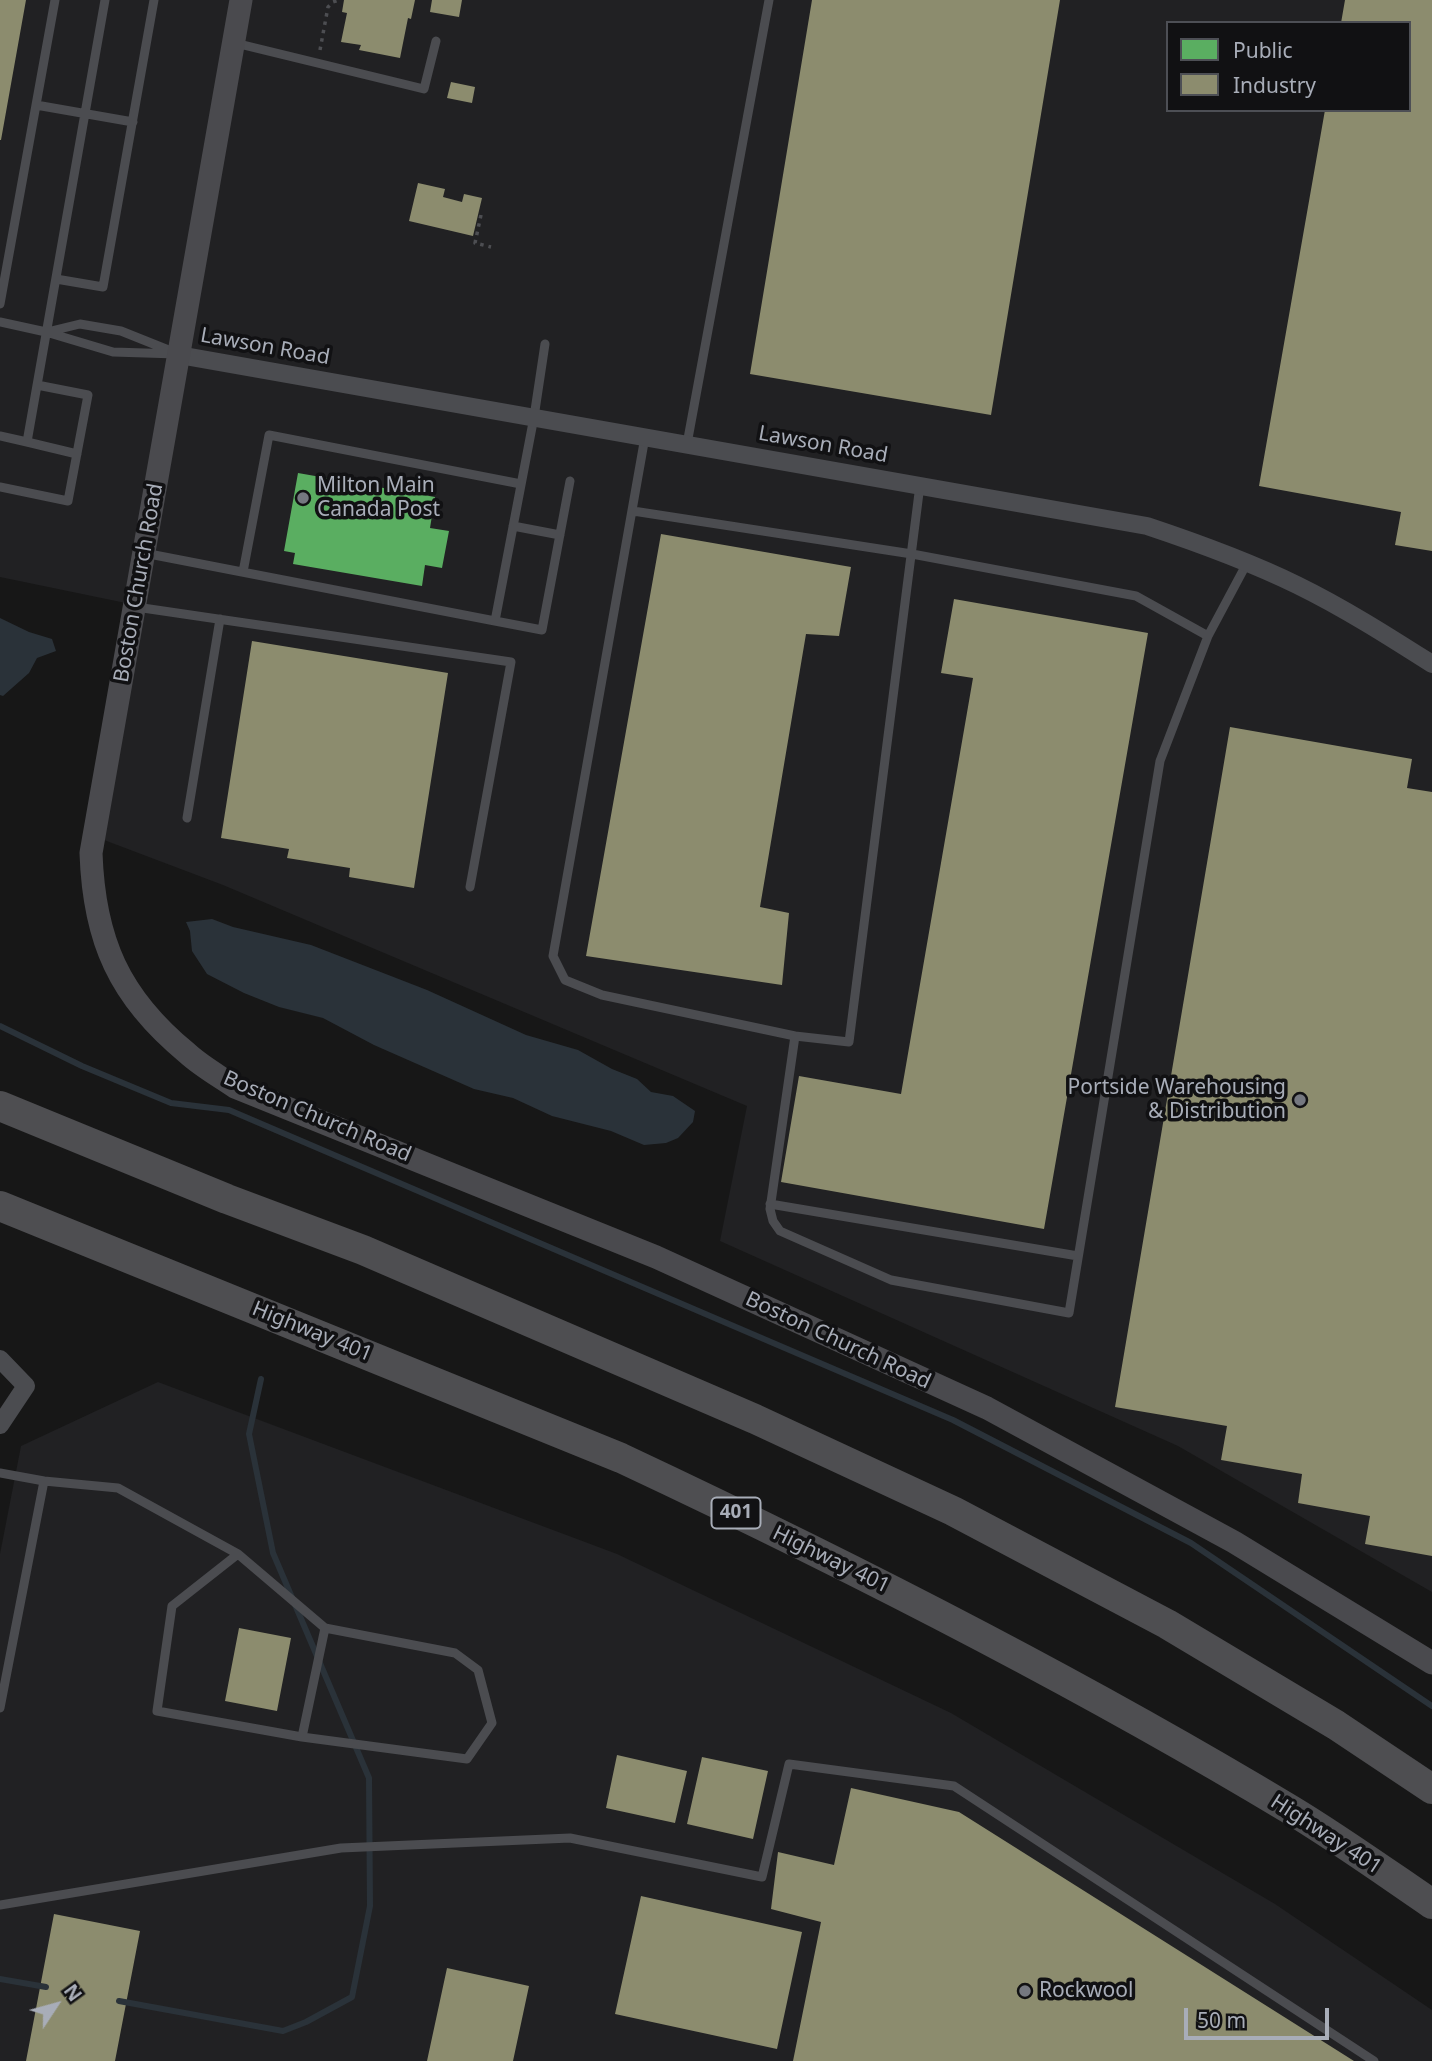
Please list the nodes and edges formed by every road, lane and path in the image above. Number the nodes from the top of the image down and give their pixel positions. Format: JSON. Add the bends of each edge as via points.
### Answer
{"nodes":[{"id":1,"x":55,"y":0,"type":"edge"},
{"id":2,"x":105,"y":0,"type":"edge"},
{"id":3,"x":155,"y":0,"type":"edge"},
{"id":4,"x":242,"y":0,"type":"edge"},
{"id":5,"x":339,"y":0,"type":"edge"},
{"id":6,"x":769,"y":0,"type":"edge"},
{"id":7,"x":436,"y":41,"type":"dead end"},
{"id":8,"x":234,"y":43,"type":"junction"},
{"id":9,"x":317,"y":63,"type":"junction"},
{"id":10,"x":36,"y":105,"type":"junction"},
{"id":11,"x":85,"y":114,"type":"junction"},
{"id":12,"x":133,"y":122,"type":"junction"},
{"id":13,"x":481,"y":215,"type":"dead end"},
{"id":14,"x":491,"y":247,"type":"dead end"},
{"id":15,"x":56,"y":279,"type":"junction"},
{"id":16,"x":0,"y":304,"type":"edge"},
{"id":17,"x":0,"y":322,"type":"edge"},
{"id":18,"x":46,"y":332,"type":"junction"},
{"id":19,"x":545,"y":344,"type":"dead end"},
{"id":20,"x":179,"y":355,"type":"junction"},
{"id":21,"x":37,"y":385,"type":"junction"},
{"id":22,"x":534,"y":417,"type":"junction"},
{"id":23,"x":0,"y":436,"type":"edge"},
{"id":24,"x":645,"y":437,"type":"junction"},
{"id":25,"x":27,"y":442,"type":"junction"},
{"id":26,"x":687,"y":444,"type":"junction"},
{"id":27,"x":77,"y":453,"type":"junction"},
{"id":28,"x":570,"y":481,"type":"dead end"},
{"id":29,"x":521,"y":484,"type":"junction"},
{"id":30,"x":920,"y":485,"type":"junction"},
{"id":31,"x":0,"y":487,"type":"edge"},
{"id":32,"x":633,"y":511,"type":"junction"},
{"id":33,"x":513,"y":526,"type":"junction"},
{"id":34,"x":560,"y":535,"type":"junction"},
{"id":35,"x":144,"y":553,"type":"junction"},
{"id":36,"x":912,"y":554,"type":"junction"},
{"id":37,"x":1247,"y":563,"type":"junction"},
{"id":38,"x":243,"y":572,"type":"junction"},
{"id":39,"x":134,"y":607,"type":"junction"},
{"id":40,"x":220,"y":620,"type":"junction"},
{"id":41,"x":495,"y":621,"type":"junction"},
{"id":42,"x":1208,"y":636,"type":"junction"},
{"id":43,"x":1432,"y":664,"type":"edge"},
{"id":44,"x":187,"y":818,"type":"dead end"},
{"id":45,"x":470,"y":887,"type":"dead end"},
{"id":46,"x":795,"y":1036,"type":"junction"},
{"id":47,"x":0,"y":1106,"type":"edge"},
{"id":48,"x":770,"y":1204,"type":"junction"},
{"id":49,"x":0,"y":1206,"type":"edge"},
{"id":50,"x":1078,"y":1256,"type":"junction"},
{"id":51,"x":0,"y":1359,"type":"edge"},
{"id":52,"x":0,"y":1425,"type":"edge"},
{"id":53,"x":0,"y":1473,"type":"edge"},
{"id":54,"x":44,"y":1481,"type":"junction"},
{"id":55,"x":239,"y":1554,"type":"junction"},
{"id":56,"x":325,"y":1628,"type":"junction"},
{"id":57,"x":1432,"y":1663,"type":"edge"},
{"id":58,"x":0,"y":1708,"type":"edge"},
{"id":59,"x":302,"y":1737,"type":"junction"},
{"id":60,"x":1432,"y":1789,"type":"edge"},
{"id":61,"x":1432,"y":1903,"type":"edge"},
{"id":62,"x":0,"y":1905,"type":"edge"},
{"id":63,"x":1374,"y":2061,"type":"edge"}],
"edges":[{"from":1,"to":10,"type":"lane"},
{"from":2,"to":11,"type":"lane"},
{"from":3,"to":12,"type":"lane"},
{"from":4,"to":8,"type":"street","name":"Boston Church Road"},
{"from":5,"to":9,"type":"path","via":[[328,7]]},
{"from":6,"to":26,"type":"lane"},
{"from":7,"to":9,"type":"lane","via":[[424,89]]},
{"from":8,"to":9,"type":"lane"},
{"from":8,"to":20,"type":"street","name":"Boston Church Road"},
{"from":10,"to":11,"type":"lane"},
{"from":10,"to":16,"type":"lane"},
{"from":11,"to":12,"type":"lane"},
{"from":11,"to":15,"type":"lane"},
{"from":12,"to":15,"type":"lane","via":[[103,287]]},
{"from":13,"to":14,"type":"path","via":[[475,243]]},
{"from":15,"to":18,"type":"lane"},
{"from":17,"to":18,"type":"lane"},
{"from":18,"to":20,"type":"lane","via":[[114,352]]},
{"from":18,"to":20,"type":"lane","via":[[80,324],[94,326],[121,331]]},
{"from":18,"to":21,"type":"lane"},
{"from":19,"to":22,"type":"lane"},
{"from":20,"to":22,"type":"street","name":"Lawson Road"},
{"from":20,"to":35,"type":"street","name":"Boston Church Road"},
{"from":21,"to":25,"type":"lane"},
{"from":21,"to":27,"type":"lane","via":[[88,395]]},
{"from":22,"to":24,"type":"street","name":"Lawson Road"},
{"from":22,"to":29,"type":"lane"},
{"from":23,"to":25,"type":"lane"},
{"from":24,"to":26,"type":"street","name":"Lawson Road"},
{"from":24,"to":32,"type":"lane"},
{"from":25,"to":27,"type":"lane"},
{"from":26,"to":30,"type":"street","name":"Lawson Road"},
{"from":27,"to":31,"type":"lane","via":[[68,501]]},
{"from":28,"to":34,"type":"lane"},
{"from":29,"to":33,"type":"lane"},
{"from":29,"to":38,"type":"lane","via":[[269,435]]},
{"from":30,"to":36,"type":"lane"},
{"from":30,"to":37,"type":"street","name":"Lawson Road","via":[[1147,526]]},
{"from":32,"to":36,"type":"lane"},
{"from":32,"to":46,"type":"lane","via":[[553,956],[565,980],[602,995]]},
{"from":33,"to":34,"type":"lane"},
{"from":33,"to":41,"type":"lane"},
{"from":34,"to":41,"type":"lane","via":[[541,630]]},
{"from":35,"to":38,"type":"lane"},
{"from":35,"to":39,"type":"street","name":"Boston Church Road"},
{"from":36,"to":42,"type":"lane","via":[[1136,596]]},
{"from":36,"to":46,"type":"lane","via":[[849,1042]]},
{"from":37,"to":42,"type":"lane"},
{"from":37,"to":43,"type":"street","name":"Lawson Road","via":[[1298,585]]},
{"from":38,"to":41,"type":"lane"},
{"from":39,"to":40,"type":"lane"},
{"from":39,"to":57,"type":"street","name":"Boston Church Road","via":[[91,853],[92,890],[109,955],[127,989],[188,1055],[235,1087],[656,1257],[986,1408],[1234,1542]]},
{"from":40,"to":44,"type":"lane"},
{"from":40,"to":45,"type":"lane","via":[[511,662]]},
{"from":42,"to":50,"type":"lane","via":[[1160,761]]},
{"from":46,"to":48,"type":"lane"},
{"from":47,"to":60,"type":"highway","via":[[363,1251],[755,1419],[953,1511],[1167,1624],[1336,1725]]},
{"from":48,"to":50,"type":"lane"},
{"from":48,"to":50,"type":"lane","via":[[780,1231],[891,1280],[1069,1313]]},
{"from":49,"to":61,"type":"highway","name":"Highway 401","number":"401","via":[[621,1458],[705,1498],[1123,1713],[1292,1811]]},
{"from":51,"to":52,"type":"street","via":[[26,1386]]},
{"from":53,"to":54,"type":"lane"},
{"from":54,"to":55,"type":"lane","via":[[118,1488]]},
{"from":54,"to":58,"type":"lane"},
{"from":55,"to":56,"type":"lane"},
{"from":55,"to":59,"type":"lane","via":[[172,1606],[157,1711]]},
{"from":56,"to":59,"type":"lane"},
{"from":56,"to":59,"type":"lane","via":[[455,1653],[478,1670],[492,1723],[467,1759]]},
{"from":62,"to":63,"type":"lane","via":[[341,1848],[570,1838],[762,1877],[789,1764],[954,1786]]}]}
